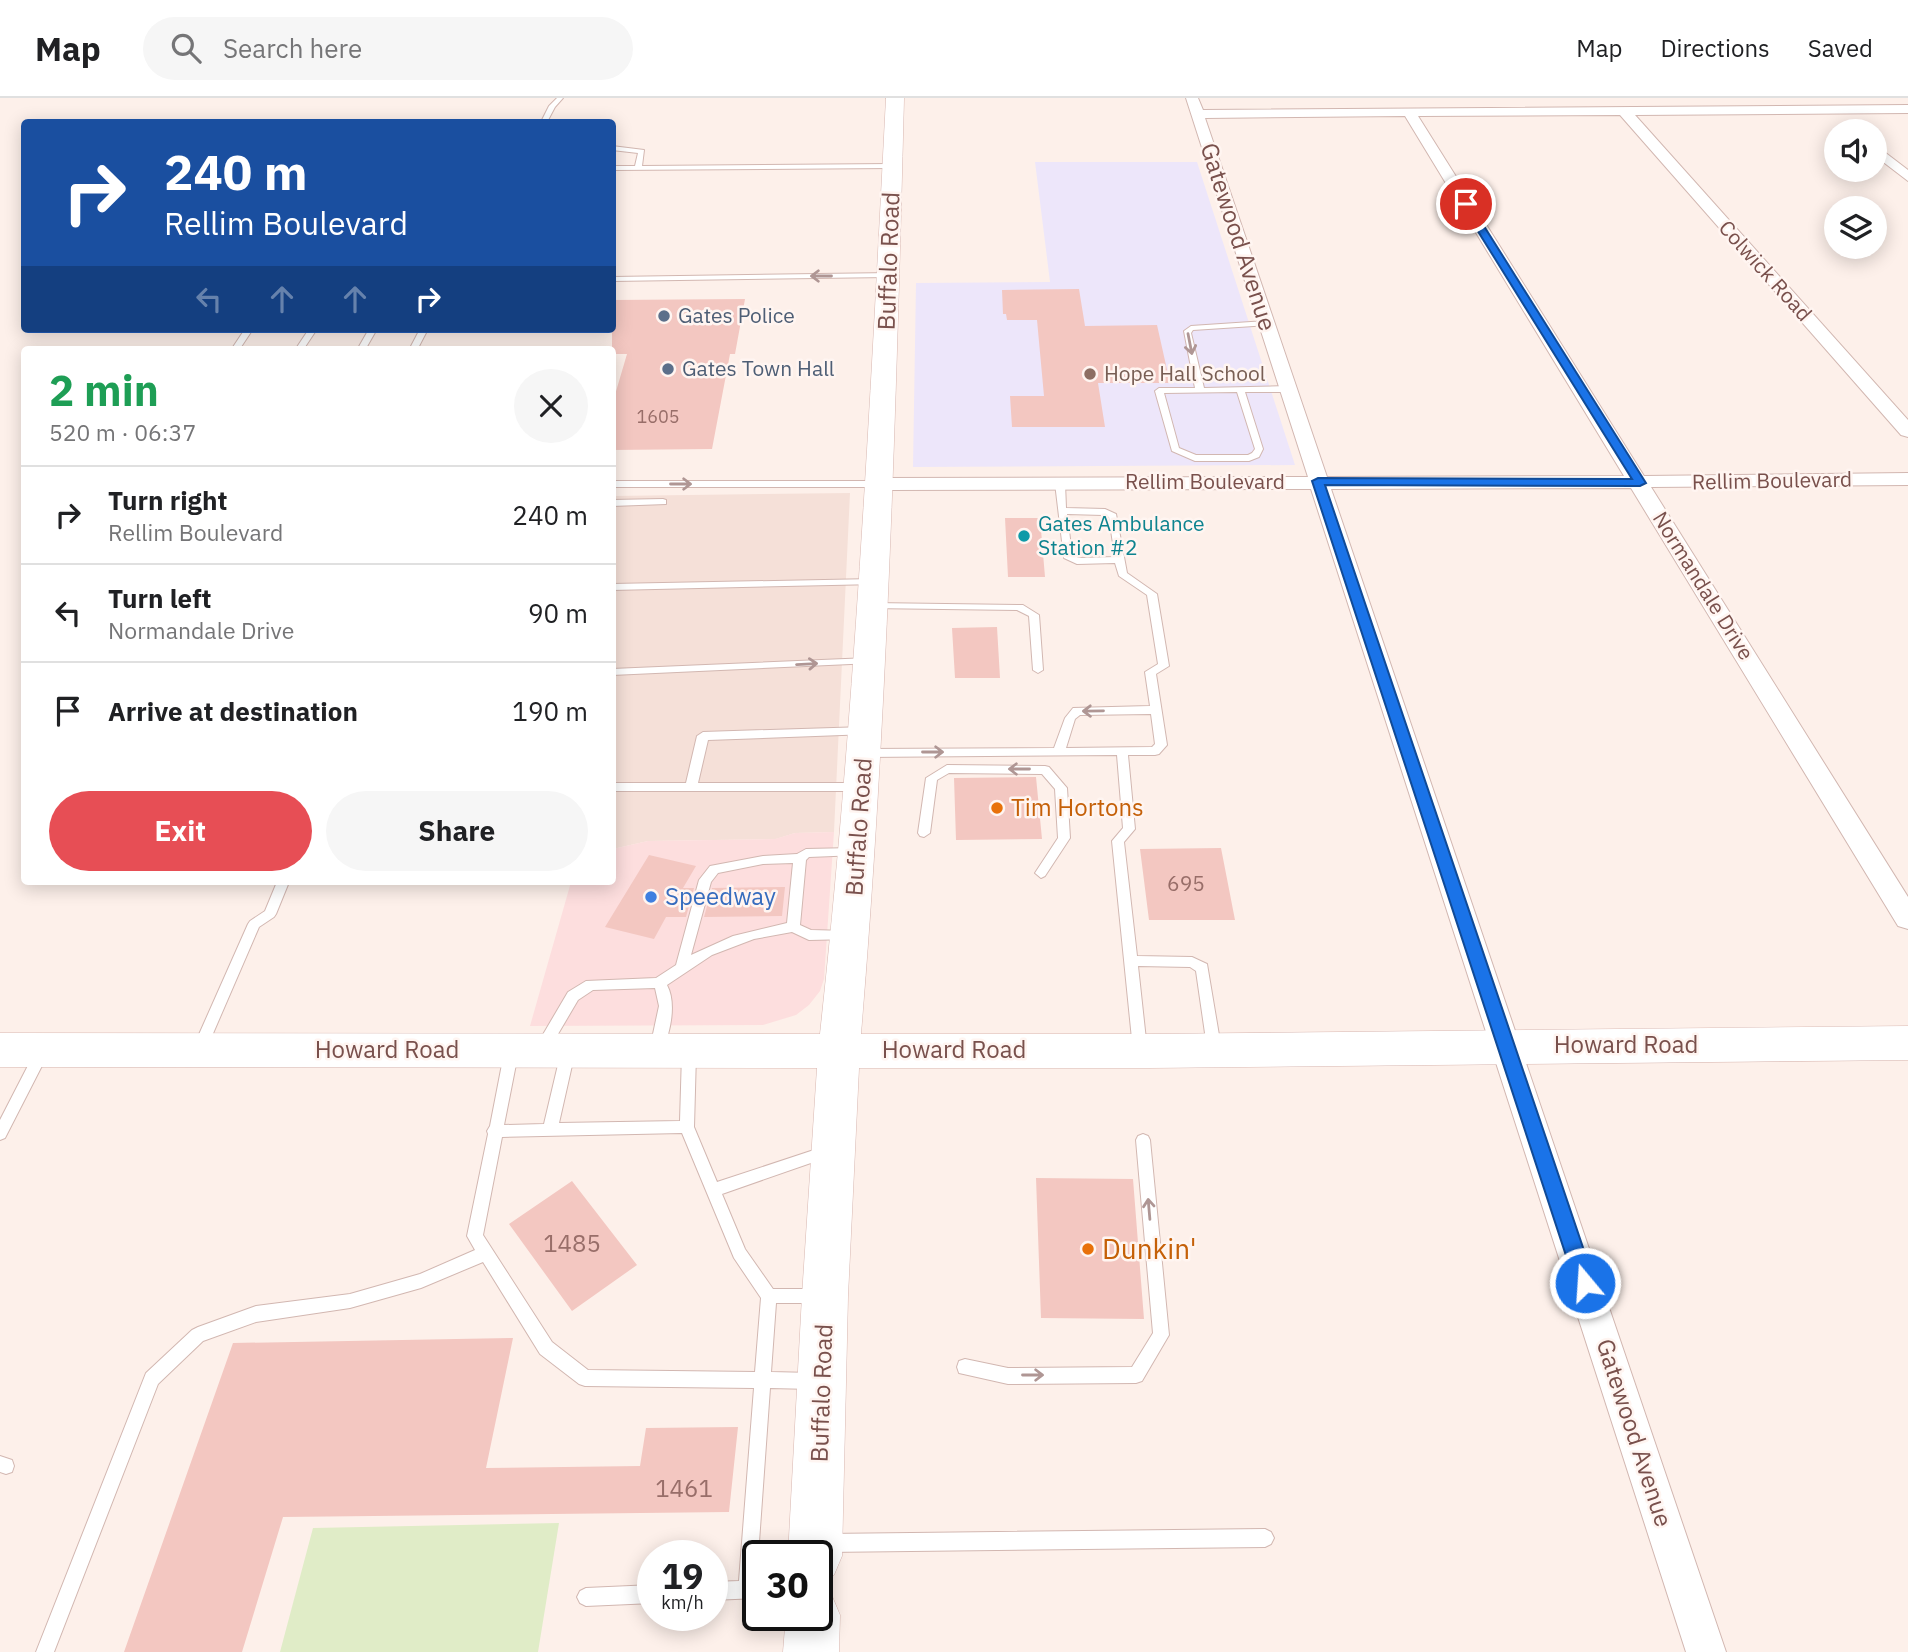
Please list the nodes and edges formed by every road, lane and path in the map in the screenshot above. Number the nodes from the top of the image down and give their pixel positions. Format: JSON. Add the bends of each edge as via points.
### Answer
{"nodes":[{"id":1,"x":560,"y":98,"type":"edge"},
{"id":2,"x":895,"y":98,"type":"edge"},
{"id":3,"x":1816,"y":98,"type":"edge"},
{"id":4,"x":1194,"y":106,"type":"edge"},
{"id":5,"x":1829,"y":109,"type":"junction"},
{"id":6,"x":1908,"y":109,"type":"edge"},
{"id":7,"x":1623,"y":110,"type":"junction"},
{"id":8,"x":1408,"y":111,"type":"junction"},
{"id":9,"x":546,"y":119,"type":"edge"},
{"id":10,"x":1840,"y":119,"type":"edge"},
{"id":11,"x":616,"y":148,"type":"edge"},
{"id":12,"x":1887,"y":159,"type":"edge"},
{"id":13,"x":892,"y":166,"type":"junction"},
{"id":14,"x":616,"y":168,"type":"edge"},
{"id":15,"x":638,"y":168,"type":"junction"},
{"id":16,"x":1908,"y":177,"type":"edge"},
{"id":17,"x":889,"y":275,"type":"junction"},
{"id":18,"x":616,"y":279,"type":"edge"},
{"id":19,"x":1266,"y":323,"type":"junction"},
{"id":20,"x":1288,"y":389,"type":"junction"},
{"id":21,"x":1200,"y":390,"type":"junction"},
{"id":22,"x":1240,"y":390,"type":"junction"},
{"id":23,"x":1908,"y":431,"type":"edge"},
{"id":24,"x":1908,"y":478,"type":"edge"},
{"id":25,"x":1318,"y":481,"type":"junction"},
{"id":26,"x":1060,"y":483,"type":"junction"},
{"id":27,"x":1640,"y":483,"type":"junction"},
{"id":28,"x":616,"y":484,"type":"edge"},
{"id":29,"x":880,"y":484,"type":"junction"},
{"id":30,"x":663,"y":502,"type":"dead end"},
{"id":31,"x":616,"y":503,"type":"edge"},
{"id":32,"x":1062,"y":511,"type":"junction"},
{"id":33,"x":1120,"y":560,"type":"junction"},
{"id":34,"x":616,"y":587,"type":"edge"},
{"id":35,"x":874,"y":594,"type":"junction"},
{"id":36,"x":869,"y":661,"type":"junction"},
{"id":37,"x":1038,"y":670,"type":"dead end"},
{"id":38,"x":616,"y":672,"type":"edge"},
{"id":39,"x":1155,"y":710,"type":"junction"},
{"id":40,"x":865,"y":742,"type":"junction"},
{"id":41,"x":1059,"y":751,"type":"junction"},
{"id":42,"x":1122,"y":751,"type":"junction"},
{"id":43,"x":616,"y":787,"type":"edge"},
{"id":44,"x":691,"y":787,"type":"junction"},
{"id":45,"x":862,"y":787,"type":"junction"},
{"id":46,"x":925,"y":833,"type":"dead end"},
{"id":47,"x":858,"y":852,"type":"junction"},
{"id":48,"x":800,"y":858,"type":"junction"},
{"id":49,"x":1041,"y":873,"type":"dead end"},
{"id":50,"x":282,"y":885,"type":"edge"},
{"id":51,"x":1908,"y":919,"type":"edge"},
{"id":52,"x":793,"y":927,"type":"junction"},
{"id":53,"x":850,"y":936,"type":"junction"},
{"id":54,"x":1131,"y":961,"type":"junction"},
{"id":55,"x":682,"y":966,"type":"junction"},
{"id":56,"x":659,"y":982,"type":"junction"},
{"id":57,"x":1908,"y":1043,"type":"edge"},
{"id":58,"x":1508,"y":1046,"type":"junction"},
{"id":59,"x":0,"y":1050,"type":"edge"},
{"id":60,"x":43,"y":1050,"type":"junction"},
{"id":61,"x":199,"y":1050,"type":"junction"},
{"id":62,"x":541,"y":1050,"type":"junction"},
{"id":63,"x":672,"y":1050,"type":"junction"},
{"id":64,"x":839,"y":1050,"type":"junction"},
{"id":65,"x":1214,"y":1050,"type":"junction"},
{"id":66,"x":1140,"y":1051,"type":"junction"},
{"id":67,"x":687,"y":1127,"type":"junction"},
{"id":68,"x":550,"y":1130,"type":"junction"},
{"id":69,"x":494,"y":1131,"type":"junction"},
{"id":70,"x":0,"y":1134,"type":"edge"},
{"id":71,"x":1143,"y":1140,"type":"dead end"},
{"id":72,"x":834,"y":1150,"type":"junction"},
{"id":73,"x":713,"y":1190,"type":"junction"},
{"id":74,"x":486,"y":1253,"type":"junction"},
{"id":75,"x":769,"y":1296,"type":"junction"},
{"id":76,"x":825,"y":1296,"type":"junction"},
{"id":77,"x":965,"y":1367,"type":"dead end"},
{"id":78,"x":762,"y":1380,"type":"junction"},
{"id":79,"x":823,"y":1381,"type":"junction"},
{"id":80,"x":1265,"y":1538,"type":"dead end"},
{"id":81,"x":754,"y":1540,"type":"edge"},
{"id":82,"x":815,"y":1540,"type":"edge"},
{"id":83,"x":833,"y":1550,"type":"edge"},
{"id":84,"x":637,"y":1595,"type":"edge"},
{"id":85,"x":586,"y":1597,"type":"dead end"},
{"id":86,"x":812,"y":1631,"type":"edge"},
{"id":87,"x":45,"y":1652,"type":"edge"},
{"id":88,"x":811,"y":1652,"type":"edge"},
{"id":89,"x":1706,"y":1652,"type":"edge"}],
"edges":[{"from":1,"to":9,"type":"lane"},
{"from":2,"to":13,"type":"main road","name":"Buffalo Road"},
{"from":3,"to":5,"type":"street"},
{"from":4,"to":8,"type":"street"},
{"from":4,"to":19,"type":"street","name":"Gatewood Avenue"},
{"from":5,"to":6,"type":"street"},
{"from":5,"to":7,"type":"street"},
{"from":5,"to":10,"type":"street"},
{"from":7,"to":8,"type":"street"},
{"from":7,"to":23,"type":"street","name":"Colwick Road"},
{"from":8,"to":27,"type":"street","name":"Normandale Drive"},
{"from":11,"to":15,"type":"lane","via":[[642,151]]},
{"from":12,"to":16,"type":"street"},
{"from":13,"to":15,"type":"lane"},
{"from":13,"to":17,"type":"main road","name":"Buffalo Road"},
{"from":14,"to":15,"type":"lane"},
{"from":17,"to":18,"type":"lane","one_way":true},
{"from":17,"to":29,"type":"main road","name":"Buffalo Road"},
{"from":19,"to":20,"type":"street","name":"Gatewood Avenue"},
{"from":19,"to":21,"type":"lane","one_way":true,"via":[[1191,328],[1187,333]]},
{"from":20,"to":22,"type":"lane"},
{"from":20,"to":25,"type":"street","name":"Gatewood Avenue"},
{"from":21,"to":22,"type":"lane"},
{"from":21,"to":22,"type":"lane","via":[[1159,391],[1175,449],[1195,457],[1249,457],[1259,449]]},
{"from":24,"to":27,"type":"street","name":"Rellim Boulevard"},
{"from":25,"to":26,"type":"street","name":"Rellim Boulevard"},
{"from":25,"to":27,"type":"street","name":"Rellim Boulevard"},
{"from":25,"to":58,"type":"street","name":"Gatewood Avenue"},
{"from":26,"to":29,"type":"street","name":"Rellim Boulevard"},
{"from":26,"to":32,"type":"lane"},
{"from":27,"to":51,"type":"street","name":"Normandale Drive"},
{"from":28,"to":29,"type":"lane","one_way":true},
{"from":29,"to":35,"type":"main road","name":"Buffalo Road"},
{"from":30,"to":31,"type":"lane"},
{"from":32,"to":33,"type":"lane","via":[[1113,516]]},
{"from":32,"to":33,"type":"lane","via":[[1068,556],[1077,561]]},
{"from":33,"to":39,"type":"lane","via":[[1122,574],[1152,594],[1164,666],[1150,672]]},
{"from":34,"to":35,"type":"lane"},
{"from":35,"to":36,"type":"main road","name":"Buffalo Road"},
{"from":35,"to":37,"type":"lane","via":[[1020,607],[1034,615]]},
{"from":38,"to":36,"type":"lane","one_way":true},
{"from":36,"to":40,"type":"main road","name":"Buffalo Road"},
{"from":39,"to":41,"type":"lane","one_way":true,"via":[[1077,711],[1070,718]]},
{"from":39,"to":42,"type":"lane","via":[[1161,745],[1155,751]]},
{"from":40,"to":41,"type":"lane","one_way":true},
{"from":40,"to":44,"type":"lane","via":[[702,736]]},
{"from":40,"to":45,"type":"main road","name":"Buffalo Road"},
{"from":41,"to":42,"type":"lane"},
{"from":42,"to":54,"type":"lane","via":[[1129,829],[1118,841]]},
{"from":43,"to":44,"type":"lane"},
{"from":44,"to":45,"type":"lane"},
{"from":45,"to":47,"type":"main road","name":"Buffalo Road"},
{"from":49,"to":46,"type":"lane","one_way":true,"via":[[1064,838],[1061,788],[1045,770],[947,769],[932,778]]},
{"from":47,"to":48,"type":"lane","via":[[806,853]]},
{"from":47,"to":53,"type":"main road","name":"Buffalo Road"},
{"from":48,"to":52,"type":"lane"},
{"from":48,"to":55,"type":"lane","via":[[714,869],[705,880]]},
{"from":50,"to":61,"type":"lane","via":[[270,914],[254,924]]},
{"from":52,"to":53,"type":"lane","via":[[809,935]]},
{"from":52,"to":55,"type":"lane","via":[[733,939]]},
{"from":53,"to":64,"type":"main road","name":"Buffalo Road"},
{"from":54,"to":65,"type":"lane","via":[[1192,962],[1202,968]]},
{"from":54,"to":66,"type":"lane"},
{"from":55,"to":56,"type":"lane"},
{"from":56,"to":62,"type":"lane","via":[[592,985],[573,996]]},
{"from":56,"to":63,"type":"lane","via":[[664,989]]},
{"from":57,"to":58,"type":"main road","name":"Howard Road"},
{"from":58,"to":65,"type":"main road","name":"Howard Road"},
{"from":58,"to":89,"type":"street","name":"Gatewood Avenue"},
{"from":59,"to":60,"type":"main road","name":"Howard Road"},
{"from":60,"to":61,"type":"main road","name":"Howard Road"},
{"from":60,"to":70,"type":"lane"},
{"from":61,"to":62,"type":"main road","name":"Howard Road"},
{"from":62,"to":63,"type":"main road","name":"Howard Road"},
{"from":62,"to":68,"type":"lane"},
{"from":62,"to":69,"type":"lane"},
{"from":63,"to":64,"type":"main road","name":"Howard Road"},
{"from":63,"to":67,"type":"lane"},
{"from":64,"to":66,"type":"main road","name":"Howard Road"},
{"from":64,"to":72,"type":"main road","name":"Buffalo Road"},
{"from":65,"to":66,"type":"main road","name":"Howard Road"},
{"from":67,"to":68,"type":"lane"},
{"from":67,"to":73,"type":"lane"},
{"from":68,"to":69,"type":"lane"},
{"from":69,"to":74,"type":"lane","via":[[475,1236]]},
{"from":77,"to":71,"type":"lane","one_way":true,"via":[[1008,1376],[1136,1375],[1161,1335]]},
{"from":72,"to":73,"type":"lane"},
{"from":72,"to":76,"type":"main road","name":"Buffalo Road"},
{"from":73,"to":75,"type":"lane","via":[[740,1253]]},
{"from":74,"to":78,"type":"lane","via":[[546,1348],[585,1378]]},
{"from":74,"to":87,"type":"lane","via":[[421,1281],[350,1301],[256,1314],[198,1335],[152,1379]]},
{"from":75,"to":76,"type":"lane"},
{"from":75,"to":78,"type":"lane"},
{"from":76,"to":79,"type":"main road","name":"Buffalo Road"},
{"from":78,"to":79,"type":"lane"},
{"from":78,"to":81,"type":"lane"},
{"from":79,"to":82,"type":"main road","name":"Buffalo Road"},
{"from":80,"to":83,"type":"lane"},
{"from":84,"to":85,"type":"lane"},
{"from":86,"to":88,"type":"main road"}]}
